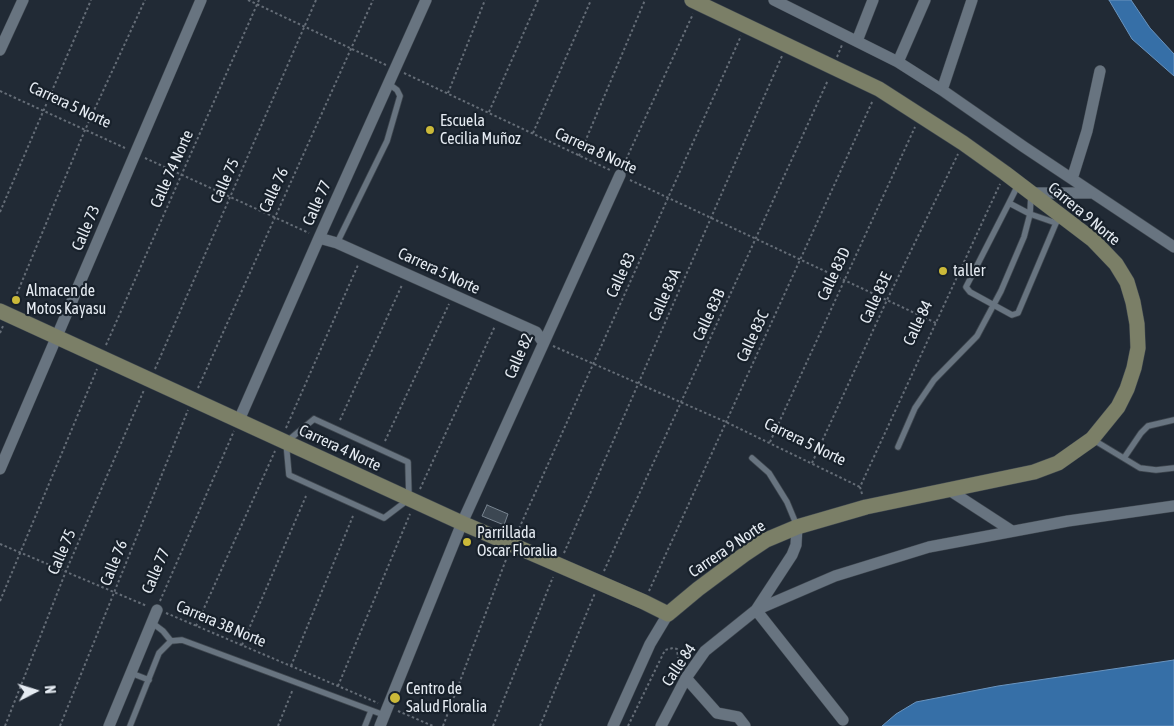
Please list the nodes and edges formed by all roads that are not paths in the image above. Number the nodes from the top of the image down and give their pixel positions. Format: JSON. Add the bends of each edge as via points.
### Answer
{"nodes":[{"id":1,"x":23,"y":0,"type":"edge"},
{"id":2,"x":201,"y":0,"type":"edge"},
{"id":3,"x":426,"y":0,"type":"edge"},
{"id":4,"x":774,"y":0,"type":"edge"},
{"id":5,"x":873,"y":0,"type":"edge"},
{"id":6,"x":925,"y":0,"type":"edge"},
{"id":7,"x":972,"y":0,"type":"edge"},
{"id":8,"x":700,"y":1,"type":"edge"},
{"id":9,"x":852,"y":38,"type":"junction"},
{"id":10,"x":0,"y":50,"type":"edge"},
{"id":11,"x":898,"y":62,"type":"junction"},
{"id":12,"x":1100,"y":71,"type":"dead end"},
{"id":13,"x":389,"y":84,"type":"junction"},
{"id":14,"x":942,"y":90,"type":"junction"},
{"id":15,"x":620,"y":175,"type":"road end"},
{"id":16,"x":1072,"y":179,"type":"junction"},
{"id":17,"x":1018,"y":184,"type":"junction"},
{"id":18,"x":1092,"y":192,"type":"junction"},
{"id":19,"x":1031,"y":193,"type":"junction"},
{"id":20,"x":1009,"y":203,"type":"junction"},
{"id":21,"x":1030,"y":214,"type":"junction"},
{"id":22,"x":1059,"y":220,"type":"junction"},
{"id":23,"x":319,"y":238,"type":"junction"},
{"id":24,"x":337,"y":243,"type":"junction"},
{"id":25,"x":1174,"y":247,"type":"edge"},
{"id":26,"x":993,"y":306,"type":"junction"},
{"id":27,"x":5,"y":313,"type":"edge"},
{"id":28,"x":57,"y":336,"type":"junction"},
{"id":29,"x":543,"y":342,"type":"junction"},
{"id":30,"x":1174,"y":420,"type":"edge"},
{"id":31,"x":237,"y":425,"type":"junction"},
{"id":32,"x":282,"y":440,"type":"junction"},
{"id":33,"x":1092,"y":440,"type":"junction"},
{"id":34,"x":898,"y":447,"type":"dead end"},
{"id":35,"x":752,"y":458,"type":"dead end"},
{"id":36,"x":1124,"y":458,"type":"junction"},
{"id":37,"x":1174,"y":468,"type":"edge"},
{"id":38,"x":0,"y":469,"type":"edge"},
{"id":39,"x":949,"y":490,"type":"junction"},
{"id":40,"x":413,"y":501,"type":"junction"},
{"id":41,"x":1174,"y":506,"type":"edge"},
{"id":42,"x":462,"y":523,"type":"junction"},
{"id":43,"x":797,"y":527,"type":"junction"},
{"id":44,"x":1012,"y":532,"type":"junction"},
{"id":45,"x":157,"y":610,"type":"road end"},
{"id":46,"x":756,"y":610,"type":"junction"},
{"id":47,"x":668,"y":614,"type":"junction"},
{"id":48,"x":152,"y":622,"type":"junction"},
{"id":49,"x":171,"y":641,"type":"junction"},
{"id":50,"x":131,"y":673,"type":"junction"},
{"id":51,"x":686,"y":678,"type":"junction"},
{"id":52,"x":149,"y":680,"type":"junction"},
{"id":53,"x":372,"y":711,"type":"junction"},
{"id":54,"x":384,"y":716,"type":"edge"},
{"id":55,"x":843,"y":720,"type":"dead end"},
{"id":56,"x":109,"y":726,"type":"edge"},
{"id":57,"x":130,"y":726,"type":"edge"},
{"id":58,"x":365,"y":726,"type":"edge"},
{"id":59,"x":613,"y":726,"type":"edge"},
{"id":60,"x":661,"y":726,"type":"edge"},
{"id":61,"x":745,"y":726,"type":"edge"}],
"edges":[{"from":1,"to":10,"type":"street"},
{"from":2,"to":28,"type":"street","name":"Calle 73"},
{"from":3,"to":13,"type":"street","name":"Calle 77"},
{"from":4,"to":9,"type":"street","name":"Carrera 9 Norte"},
{"from":5,"to":9,"type":"street"},
{"from":6,"to":11,"type":"street"},
{"from":7,"to":14,"type":"street"},
{"from":8,"to":17,"type":"street","name":"Carrera 9 Norte","via":[[878,89],[963,143]]},
{"from":9,"to":11,"type":"street","name":"Carrera 9 Norte"},
{"from":11,"to":14,"type":"street","name":"Carrera 9 Norte"},
{"from":12,"to":16,"type":"street"},
{"from":13,"to":23,"type":"street","name":"Calle 77"},
{"from":13,"to":24,"type":"lane","via":[[400,96],[387,141]]},
{"from":14,"to":16,"type":"street","name":"Carrera 9 Norte"},
{"from":15,"to":29,"type":"street","name":"Calle 82"},
{"from":16,"to":18,"type":"street","name":"Carrera 9 Norte"},
{"from":17,"to":19,"type":"street","name":"Carrera 9 Norte"},
{"from":17,"to":20,"type":"lane"},
{"from":18,"to":19,"type":"street"},
{"from":18,"to":25,"type":"street","name":"Carrera 9 Norte"},
{"from":19,"to":21,"type":"lane"},
{"from":19,"to":22,"type":"street","name":"Carrera 9 Norte"},
{"from":20,"to":21,"type":"lane"},
{"from":20,"to":26,"type":"lane","via":[[966,287]]},
{"from":21,"to":22,"type":"lane"},
{"from":21,"to":26,"type":"lane","via":[[1024,237]]},
{"from":22,"to":26,"type":"lane","via":[[1018,313],[1012,315]]},
{"from":22,"to":33,"type":"street","name":"Carrera 9 Norte","via":[[1093,240],[1116,264],[1127,282],[1138,324],[1138,348],[1127,389],[1118,407]]},
{"from":23,"to":24,"type":"street","name":"Carrera 5 Norte"},
{"from":23,"to":31,"type":"street","name":"Calle 77"},
{"from":24,"to":29,"type":"street","name":"Carrera 5 Norte","via":[[536,332]]},
{"from":26,"to":34,"type":"lane","via":[[977,336],[929,387],[915,408]]},
{"from":27,"to":28,"type":"street","name":"Carrera 4 Norte"},
{"from":28,"to":31,"type":"street","name":"Carrera 4 Norte"},
{"from":28,"to":38,"type":"street","name":"Calle 73"},
{"from":29,"to":42,"type":"street","name":"Calle 82"},
{"from":30,"to":36,"type":"lane","via":[[1148,426]]},
{"from":31,"to":32,"type":"street","name":"Carrera 4 Norte"},
{"from":32,"to":40,"type":"street","name":"Carrera 4 Norte"},
{"from":32,"to":40,"type":"lane","via":[[289,475],[384,518]]},
{"from":32,"to":40,"type":"lane","via":[[314,419],[408,462]]},
{"from":33,"to":36,"type":"lane"},
{"from":33,"to":39,"type":"street","name":"Carrera 9 Norte","via":[[1058,462],[1034,472]]},
{"from":35,"to":43,"type":"lane","via":[[769,473],[787,502]]},
{"from":36,"to":37,"type":"lane","via":[[1140,468]]},
{"from":39,"to":43,"type":"street","name":"Carrera 9 Norte","via":[[866,507]]},
{"from":39,"to":44,"type":"street"},
{"from":40,"to":42,"type":"street","name":"Carrera 4 Norte"},
{"from":41,"to":44,"type":"street"},
{"from":42,"to":47,"type":"street","name":"Carrera 4 Norte"},
{"from":42,"to":54,"type":"street","name":"Calle 82"},
{"from":43,"to":46,"type":"street","via":[[792,555]]},
{"from":43,"to":47,"type":"street","name":"Carrera 9 Norte","via":[[766,540],[745,554]]},
{"from":44,"to":46,"type":"street","via":[[929,546],[835,576]]},
{"from":45,"to":48,"type":"street","name":"Calle 77"},
{"from":46,"to":51,"type":"street","name":"Calle 84","via":[[706,651]]},
{"from":46,"to":55,"type":"street"},
{"from":47,"to":59,"type":"street","name":"Calle 84","via":[[650,644]]},
{"from":48,"to":49,"type":"lane"},
{"from":48,"to":50,"type":"street","name":"Calle 77"},
{"from":49,"to":52,"type":"lane","via":[[159,653]]},
{"from":49,"to":53,"type":"lane","via":[[182,640]]},
{"from":50,"to":52,"type":"lane"},
{"from":50,"to":56,"type":"street","name":"Calle 77"},
{"from":51,"to":60,"type":"street","name":"Calle 84"},
{"from":51,"to":61,"type":"street","via":[[717,713],[738,717]]},
{"from":52,"to":57,"type":"lane"},
{"from":53,"to":54,"type":"lane"},
{"from":53,"to":58,"type":"lane"}]}
